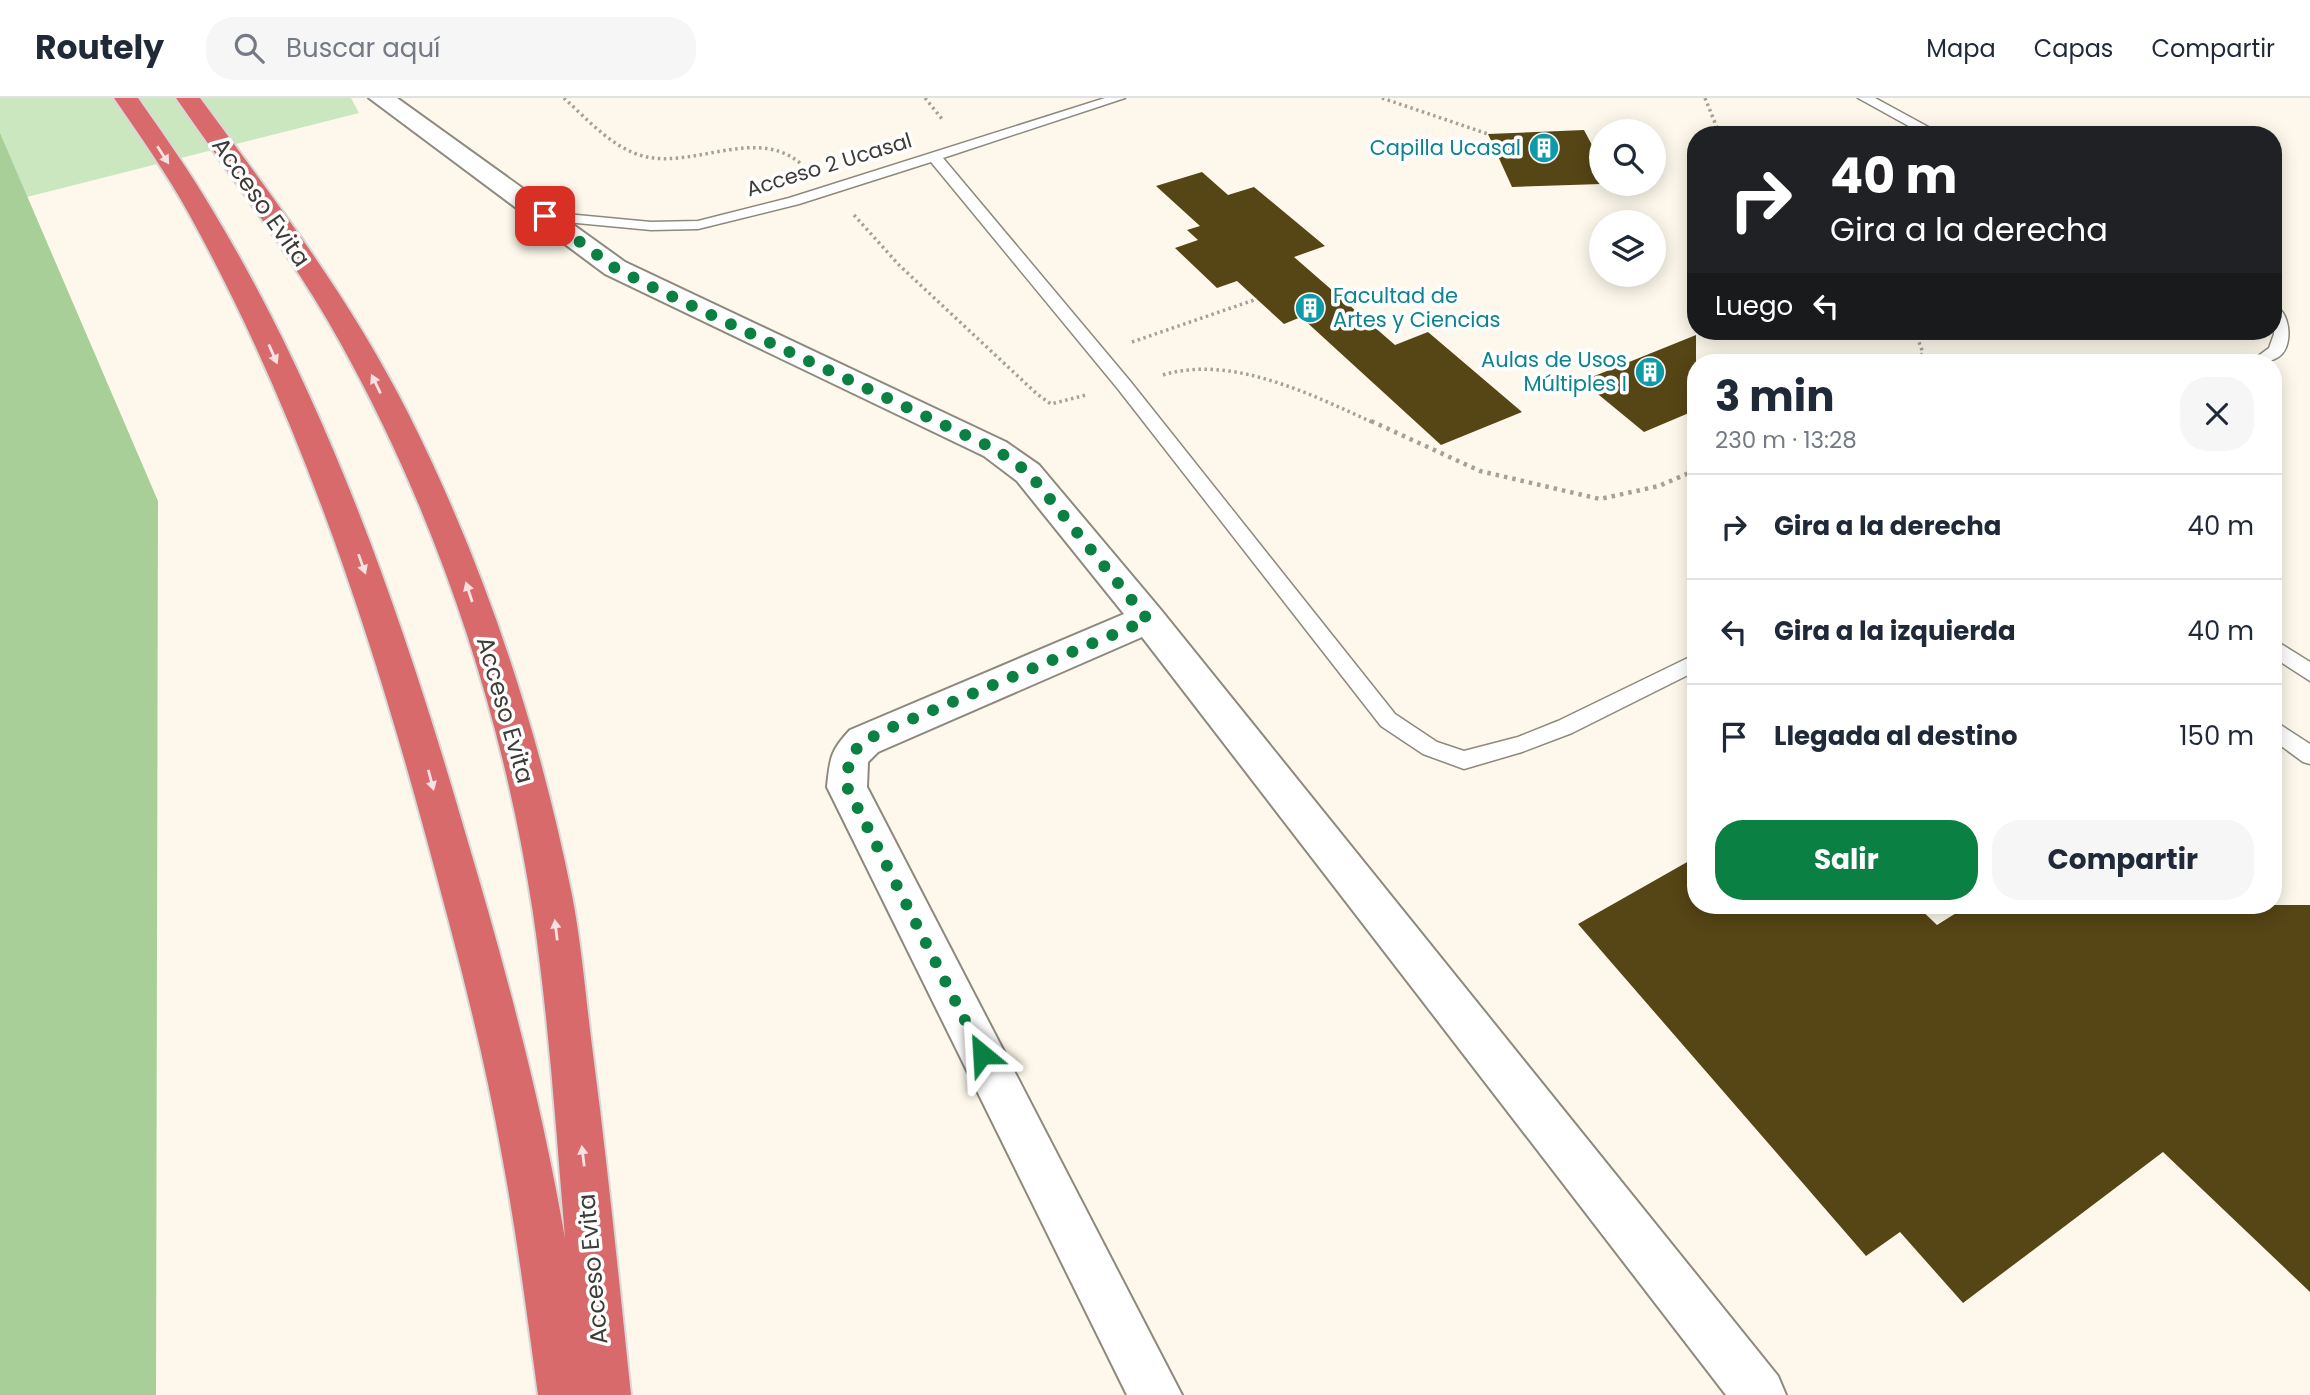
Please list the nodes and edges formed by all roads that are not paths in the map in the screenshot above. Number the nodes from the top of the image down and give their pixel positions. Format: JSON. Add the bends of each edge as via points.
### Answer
{"nodes":[{"id":1,"x":126,"y":98,"type":"edge"},
{"id":2,"x":381,"y":98,"type":"edge"},
{"id":3,"x":1118,"y":98,"type":"edge"},
{"id":4,"x":1865,"y":98,"type":"edge"},
{"id":5,"x":195,"y":105,"type":"edge"},
{"id":6,"x":1919,"y":126,"type":"edge"},
{"id":7,"x":934,"y":156,"type":"junction"},
{"id":8,"x":545,"y":216,"type":"junction"},
{"id":9,"x":2281,"y":340,"type":"edge"},
{"id":10,"x":2271,"y":354,"type":"edge"},
{"id":11,"x":1148,"y":620,"type":"junction"},
{"id":12,"x":2282,"y":653,"type":"edge"},
{"id":13,"x":1687,"y":666,"type":"edge"},
{"id":14,"x":2310,"y":673,"type":"edge"},
{"id":15,"x":2282,"y":736,"type":"edge"},
{"id":16,"x":2310,"y":756,"type":"edge"},
{"id":17,"x":565,"y":1395,"type":"edge"},
{"id":18,"x":604,"y":1395,"type":"edge"},
{"id":19,"x":1155,"y":1395,"type":"edge"},
{"id":20,"x":1759,"y":1395,"type":"edge"}],
"edges":[{"from":1,"to":17,"type":"highway","name":"Acceso Evita","one_way":true,"via":[[201,213],[268,341],[335,493],[382,619],[485,978],[525,1154]]},
{"from":2,"to":8,"type":"street"},
{"from":3,"to":7,"type":"lane","name":"Acceso 2 Ucasal"},
{"from":4,"to":6,"type":"lane"},
{"from":18,"to":5,"type":"highway","name":"Acceso Evita","one_way":true,"via":[[589,1207],[552,898],[500,685],[460,564],[357,345]]},
{"from":7,"to":8,"type":"lane","name":"Acceso 2 Ucasal","via":[[794,201],[698,225],[651,226]]},
{"from":7,"to":13,"type":"lane","via":[[1098,354],[1388,720],[1430,748],[1464,760],[1565,727]]},
{"from":8,"to":11,"type":"street","via":[[615,268],[995,449],[1028,472]]},
{"from":9,"to":10,"type":"lane"},
{"from":11,"to":19,"type":"street","via":[[864,741],[849,757],[847,787]]},
{"from":11,"to":20,"type":"street"},
{"from":12,"to":14,"type":"lane"},
{"from":15,"to":16,"type":"lane"}]}
